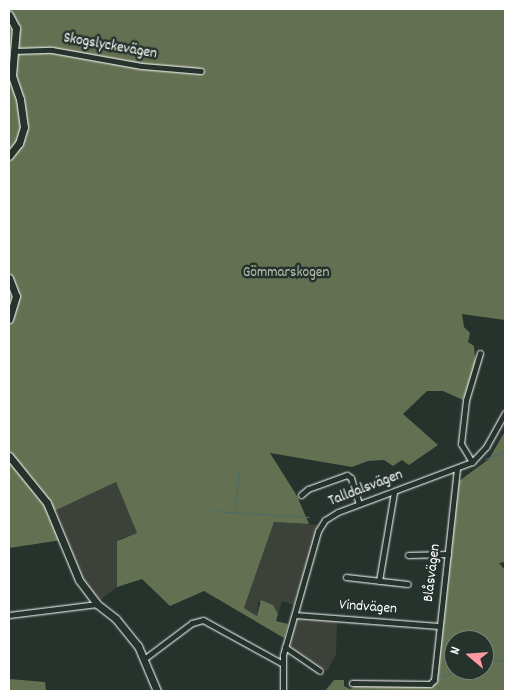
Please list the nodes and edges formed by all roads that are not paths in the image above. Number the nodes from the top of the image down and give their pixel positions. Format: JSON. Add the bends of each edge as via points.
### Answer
{"nodes":[{"id":1,"x":9,"y":16,"type":"edge"},
{"id":2,"x":14,"y":51,"type":"junction"},
{"id":3,"x":201,"y":71,"type":"dead end"},
{"id":4,"x":9,"y":156,"type":"edge"},
{"id":5,"x":9,"y":278,"type":"edge"},
{"id":6,"x":9,"y":319,"type":"edge"},
{"id":7,"x":480,"y":353,"type":"dead end"},
{"id":8,"x":505,"y":413,"type":"edge"},
{"id":9,"x":9,"y":456,"type":"edge"},
{"id":10,"x":472,"y":462,"type":"junction"},
{"id":11,"x":456,"y":469,"type":"junction"},
{"id":12,"x":394,"y":492,"type":"junction"},
{"id":13,"x":301,"y":495,"type":"dead end"},
{"id":14,"x":359,"y":504,"type":"junction"},
{"id":15,"x":448,"y":554,"type":"junction"},
{"id":16,"x":408,"y":555,"type":"dead end"},
{"id":17,"x":346,"y":577,"type":"dead end"},
{"id":18,"x":378,"y":581,"type":"junction"},
{"id":19,"x":408,"y":584,"type":"dead end"},
{"id":20,"x":97,"y":604,"type":"junction"},
{"id":21,"x":9,"y":615,"type":"edge"},
{"id":22,"x":295,"y":615,"type":"junction"},
{"id":23,"x":439,"y":626,"type":"junction"},
{"id":24,"x":285,"y":647,"type":"junction"},
{"id":25,"x":144,"y":659,"type":"junction"},
{"id":26,"x":283,"y":664,"type":"junction"},
{"id":27,"x":320,"y":671,"type":"dead end"},
{"id":28,"x":352,"y":683,"type":"dead end"},
{"id":29,"x":157,"y":691,"type":"edge"},
{"id":30,"x":283,"y":691,"type":"edge"}],
"edges":[{"from":1,"to":2,"type":"street","via":[[16,28]]},
{"from":2,"to":3,"type":"street","name":"Skogslyckevägen","via":[[52,50],[142,66]]},
{"from":2,"to":4,"type":"street","via":[[12,76],[24,127]]},
{"from":5,"to":6,"type":"street","via":[[16,296]]},
{"from":7,"to":10,"type":"street","via":[[466,400],[461,444]]},
{"from":8,"to":10,"type":"street","name":"Talldalsvägen","via":[[486,447]]},
{"from":9,"to":20,"type":"street","via":[[47,503],[71,566]]},
{"from":10,"to":11,"type":"street","name":"Talldalsvägen"},
{"from":11,"to":12,"type":"street","name":"Talldalsvägen"},
{"from":11,"to":15,"type":"street","name":"Blåsvägen"},
{"from":12,"to":14,"type":"street","name":"Talldalsvägen"},
{"from":12,"to":18,"type":"street"},
{"from":13,"to":14,"type":"street","via":[[308,489],[347,476],[351,478]]},
{"from":14,"to":22,"type":"street","name":"Talldalsvägen","via":[[331,515],[321,526]]},
{"from":15,"to":16,"type":"street"},
{"from":15,"to":23,"type":"street","name":"Blåsvägen"},
{"from":17,"to":18,"type":"street"},
{"from":18,"to":19,"type":"street"},
{"from":20,"to":21,"type":"street"},
{"from":20,"to":25,"type":"street","via":[[129,632]]},
{"from":22,"to":23,"type":"street","name":"Vindvägen"},
{"from":22,"to":24,"type":"street","name":"Talldalsvägen"},
{"from":23,"to":28,"type":"street","name":"Blåsvägen","via":[[434,680],[430,684]]},
{"from":24,"to":26,"type":"street","name":"Talldalsvägen"},
{"from":24,"to":27,"type":"street"},
{"from":25,"to":26,"type":"street","via":[[202,620]]},
{"from":25,"to":29,"type":"street"},
{"from":26,"to":30,"type":"street","name":"Talldalsvägen"}]}
